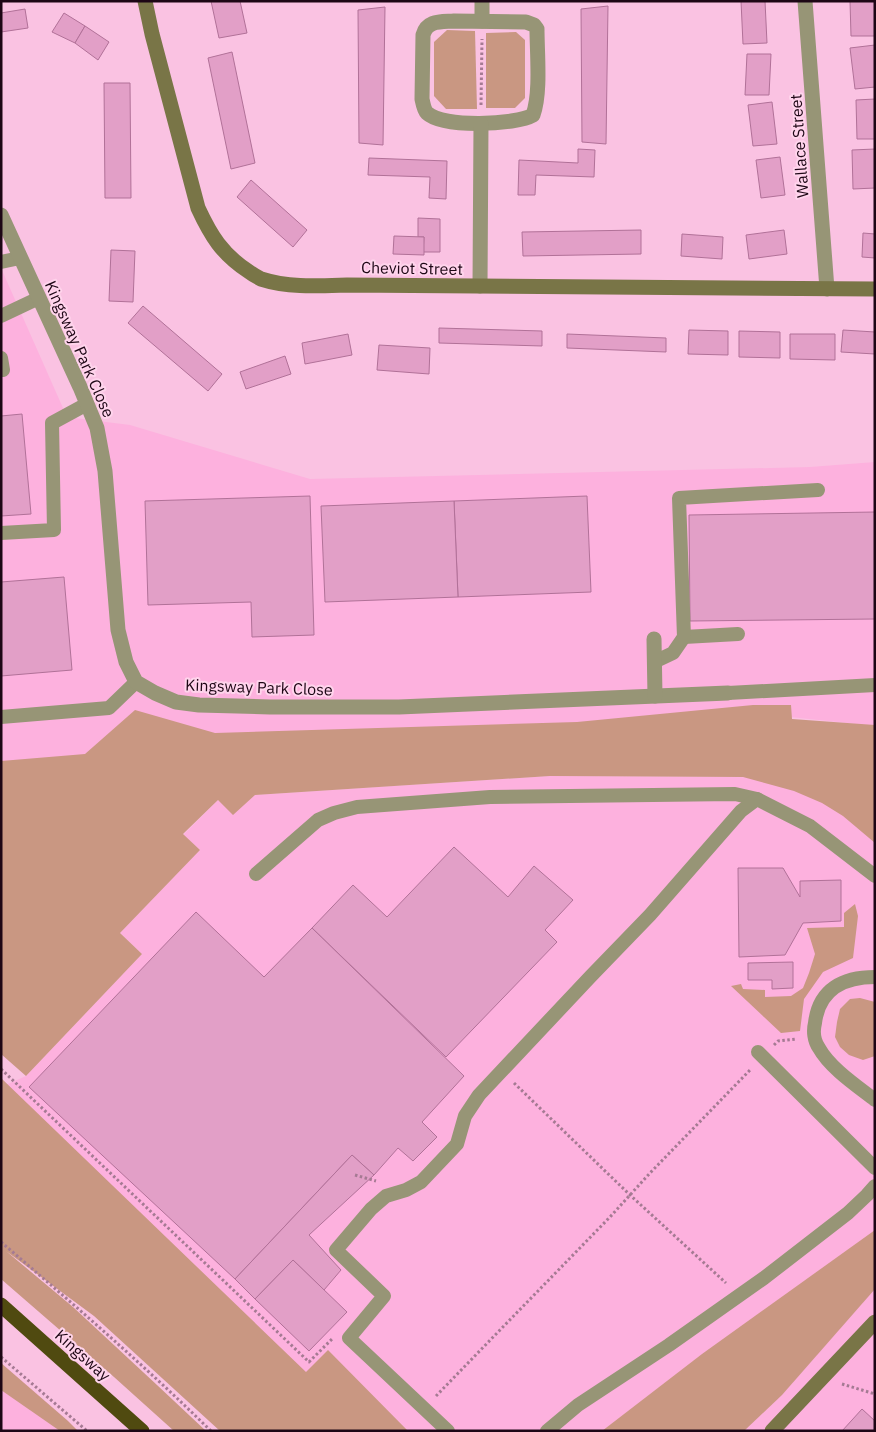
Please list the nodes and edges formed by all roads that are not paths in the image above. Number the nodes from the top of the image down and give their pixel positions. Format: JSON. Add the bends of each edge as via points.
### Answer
{"nodes":[{"id":1,"x":145,"y":1,"type":"edge"},
{"id":2,"x":482,"y":1,"type":"edge"},
{"id":3,"x":805,"y":1,"type":"edge"},
{"id":4,"x":482,"y":21,"type":"junction"},
{"id":5,"x":481,"y":124,"type":"junction"},
{"id":6,"x":1,"y":215,"type":"edge"},
{"id":7,"x":20,"y":258,"type":"junction"},
{"id":8,"x":1,"y":262,"type":"edge"},
{"id":9,"x":480,"y":286,"type":"junction"},
{"id":10,"x":827,"y":289,"type":"junction"},
{"id":11,"x":875,"y":289,"type":"edge"},
{"id":12,"x":39,"y":298,"type":"junction"},
{"id":13,"x":1,"y":316,"type":"edge"},
{"id":14,"x":1,"y":358,"type":"edge"},
{"id":15,"x":1,"y":370,"type":"edge"},
{"id":16,"x":87,"y":404,"type":"junction"},
{"id":17,"x":818,"y":490,"type":"dead end"},
{"id":18,"x":1,"y":533,"type":"edge"},
{"id":19,"x":738,"y":634,"type":"dead end"},
{"id":20,"x":684,"y":637,"type":"junction"},
{"id":21,"x":654,"y":639,"type":"dead end"},
{"id":22,"x":654,"y":662,"type":"junction"},
{"id":23,"x":136,"y":682,"type":"junction"},
{"id":24,"x":875,"y":685,"type":"edge"},
{"id":25,"x":728,"y":693,"type":"joint"},
{"id":26,"x":655,"y":696,"type":"junction"},
{"id":27,"x":1,"y":717,"type":"edge"},
{"id":28,"x":757,"y":798,"type":"junction"},
{"id":29,"x":256,"y":874,"type":"dead end"},
{"id":30,"x":875,"y":876,"type":"edge"},
{"id":31,"x":875,"y":977,"type":"edge"},
{"id":32,"x":761,"y":1054,"type":"road end"},
{"id":33,"x":875,"y":1100,"type":"edge"},
{"id":34,"x":875,"y":1168,"type":"edge"},
{"id":35,"x":875,"y":1186,"type":"edge"},
{"id":36,"x":1,"y":1305,"type":"edge"},
{"id":37,"x":875,"y":1322,"type":"edge"},
{"id":38,"x":142,"y":1431,"type":"edge"},
{"id":39,"x":448,"y":1431,"type":"edge"},
{"id":40,"x":547,"y":1431,"type":"edge"},
{"id":41,"x":772,"y":1431,"type":"edge"}],
"edges":[{"from":1,"to":9,"type":"street","name":"Cheviot Street","via":[[198,208],[218,246],[232,259],[260,278],[304,286]]},
{"from":2,"to":4,"type":"street"},
{"from":3,"to":10,"type":"street","name":"Wallace Street"},
{"from":4,"to":5,"type":"street","via":[[534,25],[537,29],[538,69],[537,105],[533,115],[527,119]]},
{"from":4,"to":5,"type":"street","via":[[438,22],[424,29],[422,84],[422,99],[427,113],[442,120]]},
{"from":5,"to":9,"type":"street"},
{"from":6,"to":7,"type":"street","name":"Kingsway Park Close"},
{"from":7,"to":8,"type":"lane"},
{"from":7,"to":12,"type":"street","name":"Kingsway Park Close"},
{"from":9,"to":10,"type":"street","name":"Cheviot Street"},
{"from":10,"to":11,"type":"street","name":"Cheviot Street"},
{"from":12,"to":13,"type":"lane"},
{"from":12,"to":16,"type":"street","name":"Kingsway Park Close"},
{"from":14,"to":15,"type":"lane"},
{"from":16,"to":18,"type":"lane","via":[[52,422],[54,530]]},
{"from":16,"to":23,"type":"street","name":"Kingsway Park Close","via":[[97,428],[104,471],[118,630],[126,662]]},
{"from":17,"to":20,"type":"lane","via":[[679,498]]},
{"from":19,"to":20,"type":"lane"},
{"from":20,"to":22,"type":"lane","via":[[672,653]]},
{"from":21,"to":22,"type":"street"},
{"from":22,"to":26,"type":"street"},
{"from":23,"to":26,"type":"street","name":"Kingsway Park Close","via":[[176,702],[199,705],[399,707]]},
{"from":23,"to":27,"type":"lane","via":[[109,708]]},
{"from":24,"to":25,"type":"lane"},
{"from":25,"to":26,"type":"street","name":"Kingsway Park Close"},
{"from":28,"to":29,"type":"lane","via":[[735,794],[490,797],[357,807],[318,820]]},
{"from":28,"to":30,"type":"lane","via":[[810,826]]},
{"from":28,"to":39,"type":"lane","via":[[740,810],[650,915],[479,1095],[465,1116],[457,1144],[421,1182],[386,1196],[371,1209],[336,1250],[384,1296],[349,1338]]},
{"from":31,"to":33,"type":"lane","via":[[850,980],[830,990],[818,1008],[814,1029],[817,1046],[823,1055]]},
{"from":32,"to":34,"type":"lane"},
{"from":35,"to":40,"type":"lane","via":[[848,1212],[740,1295],[578,1405]]},
{"from":36,"to":38,"type":"highway","name":"Kingsway"},
{"from":37,"to":41,"type":"street"}]}
